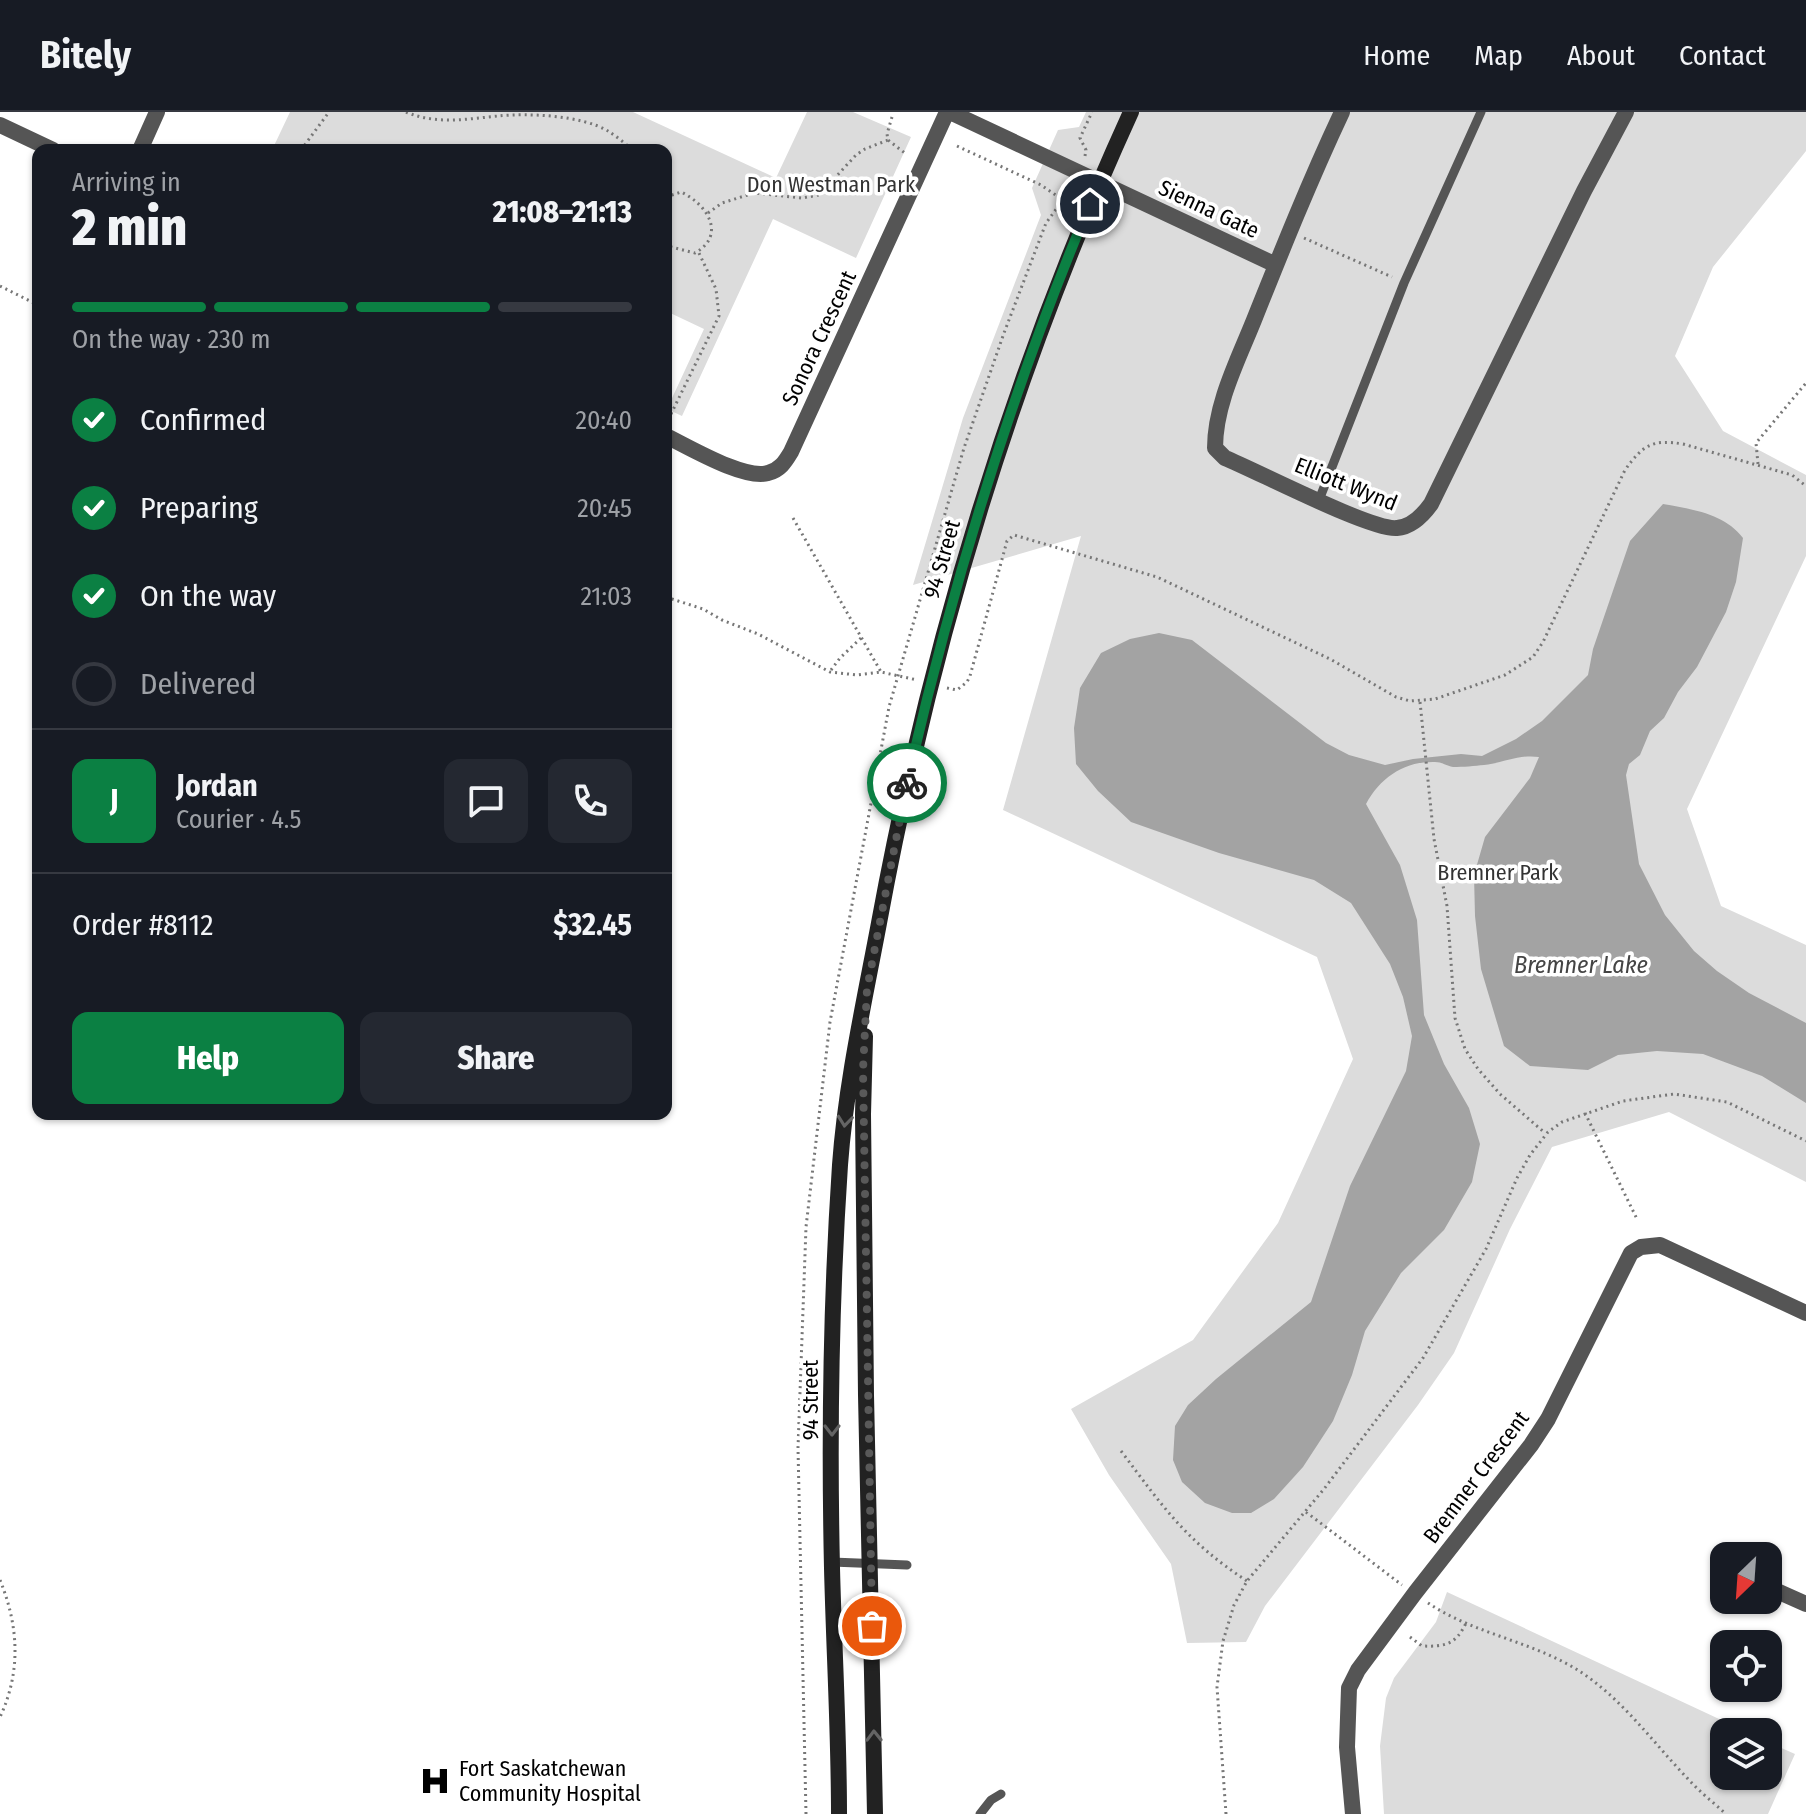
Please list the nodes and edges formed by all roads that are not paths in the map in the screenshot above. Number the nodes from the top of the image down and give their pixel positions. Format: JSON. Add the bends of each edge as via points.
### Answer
{"nodes":[{"id":1,"x":157,"y":112,"type":"edge"},
{"id":2,"x":948,"y":112,"type":"edge"},
{"id":3,"x":1131,"y":112,"type":"edge"},
{"id":4,"x":1342,"y":112,"type":"edge"},
{"id":5,"x":1481,"y":112,"type":"edge"},
{"id":6,"x":1626,"y":112,"type":"edge"},
{"id":7,"x":0,"y":125,"type":"edge"},
{"id":8,"x":40,"y":144,"type":"edge"},
{"id":9,"x":143,"y":144,"type":"edge"},
{"id":10,"x":1100,"y":181,"type":"junction"},
{"id":11,"x":1276,"y":265,"type":"junction"},
{"id":12,"x":672,"y":439,"type":"edge"},
{"id":13,"x":1319,"y":500,"type":"junction"},
{"id":14,"x":867,"y":989,"type":"junction"},
{"id":15,"x":1806,"y":1313,"type":"edge"},
{"id":16,"x":832,"y":1562,"type":"junction"},
{"id":17,"x":871,"y":1565,"type":"junction"},
{"id":18,"x":907,"y":1565,"type":"dead end"},
{"id":19,"x":1782,"y":1593,"type":"edge"},
{"id":20,"x":1806,"y":1604,"type":"edge"},
{"id":21,"x":1001,"y":1794,"type":"dead end"},
{"id":22,"x":839,"y":1814,"type":"edge"},
{"id":23,"x":875,"y":1814,"type":"edge"},
{"id":24,"x":980,"y":1814,"type":"edge"},
{"id":25,"x":1353,"y":1814,"type":"edge"}],
"edges":[{"from":1,"to":9,"type":"street"},
{"from":2,"to":10,"type":"street","name":"Sienna Gate"},
{"from":2,"to":12,"type":"street","name":"Sonora Crescent","via":[[779,468],[750,474]]},
{"from":3,"to":10,"type":"main road","name":"94 Street"},
{"from":4,"to":11,"type":"street","name":"Elliott Wynd"},
{"from":5,"to":13,"type":"lane","via":[[1404,283]]},
{"from":6,"to":13,"type":"street","name":"Elliott Wynd","via":[[1425,512],[1398,529]]},
{"from":7,"to":8,"type":"street"},
{"from":10,"to":11,"type":"street","name":"Sienna Gate"},
{"from":10,"to":14,"type":"main road","name":"94 Street","via":[[999,445],[930,684]]},
{"from":11,"to":13,"type":"street","name":"Elliott Wynd","via":[[1224,398],[1215,448],[1225,458]]},
{"from":14,"to":16,"type":"main road","name":"94 Street","one_way":true,"via":[[854,1047],[841,1161],[831,1352]]},
{"from":14,"to":17,"type":"main road","name":"94 Street","via":[[863,1114]]},
{"from":15,"to":25,"type":"street","name":"Bremner Crescent","via":[[1660,1245],[1631,1253],[1548,1419],[1349,1688]]},
{"from":16,"to":17,"type":"lane"},
{"from":16,"to":22,"type":"main road","name":"94 Street"},
{"from":17,"to":18,"type":"lane"},
{"from":23,"to":17,"type":"main road","name":"94 Street","one_way":true},
{"from":19,"to":20,"type":"street"},
{"from":21,"to":24,"type":"lane"}]}
